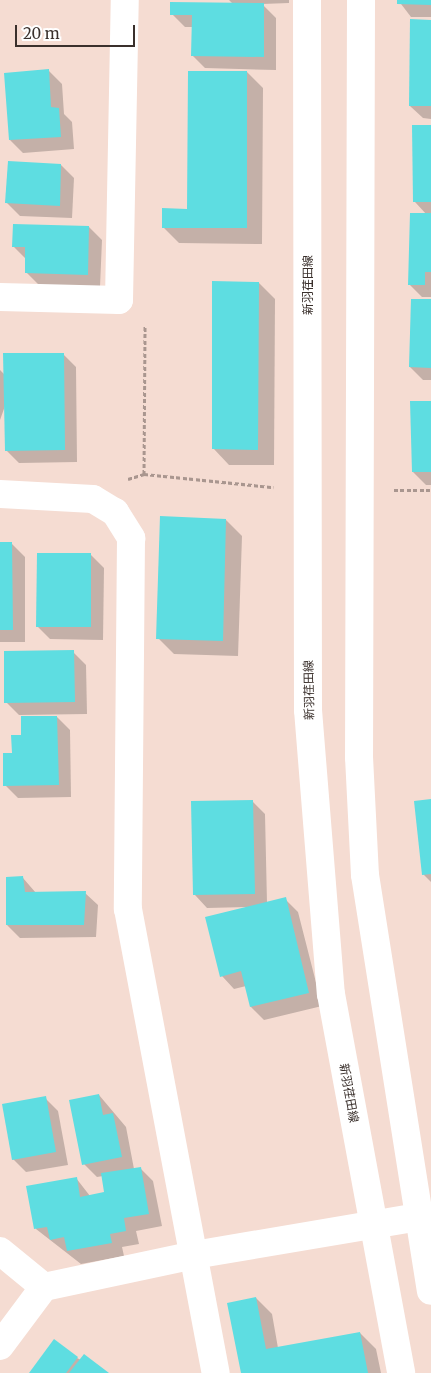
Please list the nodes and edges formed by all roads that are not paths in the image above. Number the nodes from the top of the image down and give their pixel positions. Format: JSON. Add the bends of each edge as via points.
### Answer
{"nodes":[{"id":1,"x":125,"y":0,"type":"edge"},
{"id":2,"x":307,"y":0,"type":"edge"},
{"id":3,"x":361,"y":0,"type":"edge"},
{"id":4,"x":0,"y":297,"type":"edge"},
{"id":5,"x":0,"y":494,"type":"edge"},
{"id":6,"x":424,"y":1216,"type":"edge"},
{"id":7,"x":374,"y":1226,"type":"junction"},
{"id":8,"x":0,"y":1251,"type":"edge"},
{"id":9,"x":194,"y":1255,"type":"junction"},
{"id":10,"x":44,"y":1287,"type":"junction"},
{"id":11,"x":431,"y":1291,"type":"edge"},
{"id":12,"x":0,"y":1346,"type":"edge"},
{"id":13,"x":216,"y":1373,"type":"edge"},
{"id":14,"x":401,"y":1373,"type":"edge"}],
"edges":[{"from":1,"to":4,"type":"street","via":[[119,300]]},
{"from":2,"to":7,"type":"street","name":"新羽荏田線","via":[[308,710],[331,994]]},
{"from":3,"to":6,"type":"street","via":[[359,757],[365,875]]},
{"from":5,"to":9,"type":"street","via":[[93,499],[115,512],[131,538],[128,909]]},
{"from":6,"to":7,"type":"street"},
{"from":6,"to":11,"type":"street"},
{"from":7,"to":9,"type":"street"},
{"from":7,"to":14,"type":"street","name":"新羽荏田線"},
{"from":8,"to":10,"type":"street"},
{"from":9,"to":10,"type":"street"},
{"from":9,"to":13,"type":"street"},
{"from":10,"to":12,"type":"street"}]}
